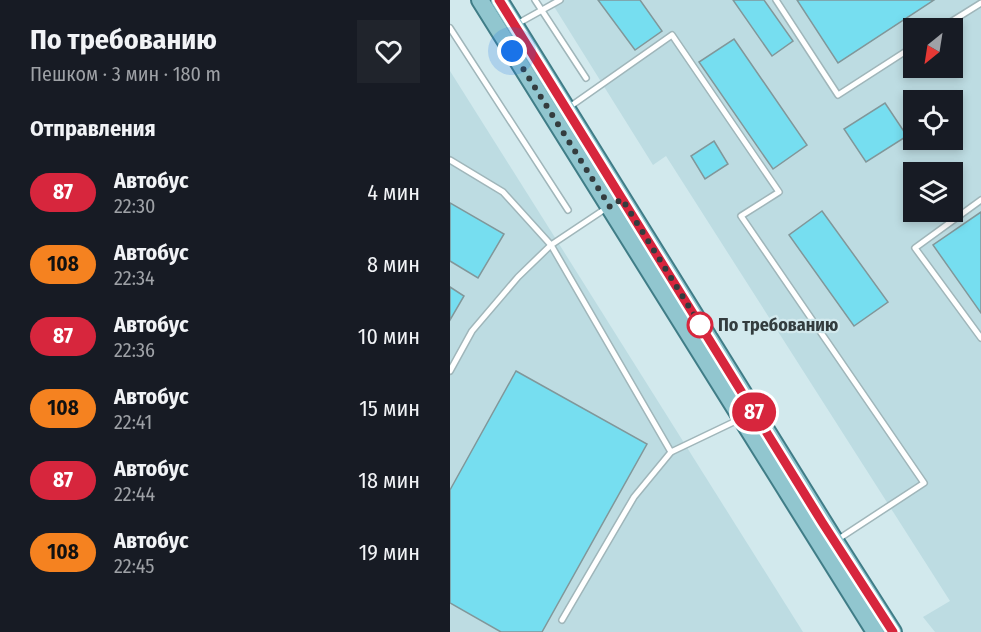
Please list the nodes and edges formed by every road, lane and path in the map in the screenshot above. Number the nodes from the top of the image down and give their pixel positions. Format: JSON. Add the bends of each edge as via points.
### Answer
{"nodes":[{"id":1,"x":480,"y":0,"type":"edge"},
{"id":2,"x":499,"y":0,"type":"edge"},
{"id":3,"x":535,"y":0,"type":"edge"},
{"id":4,"x":560,"y":0,"type":"edge"},
{"id":5,"x":776,"y":0,"type":"edge"},
{"id":6,"x":981,"y":3,"type":"edge"},
{"id":7,"x":542,"y":10,"type":"junction"},
{"id":8,"x":957,"y":18,"type":"edge"},
{"id":9,"x":450,"y":28,"type":"edge"},
{"id":10,"x":508,"y":30,"type":"junction"},
{"id":11,"x":903,"y":53,"type":"edge"},
{"id":12,"x":586,"y":78,"type":"dead end"},
{"id":13,"x":561,"y":113,"type":"junction"},
{"id":14,"x":450,"y":160,"type":"edge"},
{"id":15,"x":981,"y":200,"type":"edge"},
{"id":16,"x":616,"y":203,"type":"junction"},
{"id":17,"x":568,"y":210,"type":"dead end"},
{"id":18,"x":551,"y":245,"type":"junction"},
{"id":19,"x":981,"y":338,"type":"edge"},
{"id":20,"x":450,"y":371,"type":"edge"},
{"id":21,"x":741,"y":418,"type":"junction"},
{"id":22,"x":671,"y":452,"type":"junction"},
{"id":23,"x":835,"y":541,"type":"junction"},
{"id":24,"x":562,"y":620,"type":"dead end"},
{"id":25,"x":875,"y":632,"type":"edge"},
{"id":26,"x":893,"y":632,"type":"edge"}],
"edges":[{"from":1,"to":10,"type":"main road"},
{"from":2,"to":10,"type":"main road"},
{"from":3,"to":7,"type":"lane"},
{"from":4,"to":7,"type":"lane"},
{"from":5,"to":11,"type":"lane","via":[[838,95]]},
{"from":6,"to":8,"type":"lane"},
{"from":7,"to":10,"type":"lane"},
{"from":7,"to":12,"type":"lane"},
{"from":9,"to":17,"type":"lane"},
{"from":10,"to":13,"type":"main road"},
{"from":13,"to":16,"type":"main road"},
{"from":13,"to":23,"type":"lane","via":[[672,35],[778,192],[741,216],[924,483]]},
{"from":14,"to":18,"type":"lane","via":[[503,192]]},
{"from":15,"to":19,"type":"lane","via":[[915,248]]},
{"from":16,"to":18,"type":"lane"},
{"from":16,"to":21,"type":"main road"},
{"from":16,"to":23,"type":"main road"},
{"from":18,"to":20,"type":"lane","via":[[472,331]]},
{"from":18,"to":22,"type":"lane"},
{"from":21,"to":22,"type":"lane"},
{"from":21,"to":25,"type":"main road"},
{"from":22,"to":24,"type":"lane","via":[[634,496]]},
{"from":23,"to":26,"type":"main road"}]}
